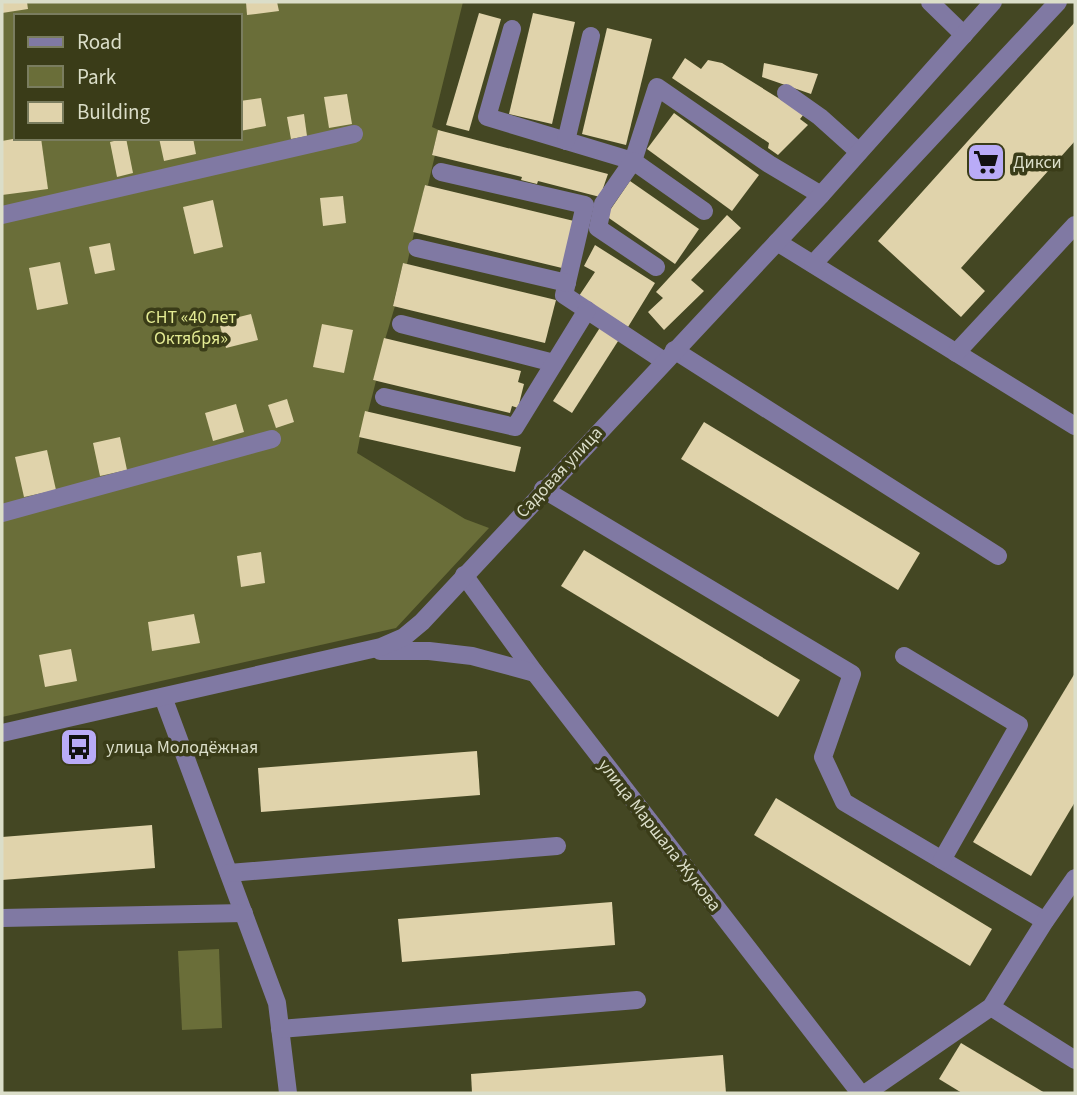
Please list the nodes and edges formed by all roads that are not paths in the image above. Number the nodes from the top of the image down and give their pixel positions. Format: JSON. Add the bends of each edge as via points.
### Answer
{"nodes":[{"id":1,"x":930,"y":2,"type":"edge"},
{"id":2,"x":993,"y":2,"type":"edge"},
{"id":3,"x":1058,"y":2,"type":"edge"},
{"id":4,"x":512,"y":29,"type":"dead end"},
{"id":5,"x":964,"y":35,"type":"junction"},
{"id":6,"x":591,"y":36,"type":"dead end"},
{"id":7,"x":786,"y":93,"type":"dead end"},
{"id":8,"x":354,"y":134,"type":"dead end"},
{"id":9,"x":566,"y":141,"type":"junction"},
{"id":10,"x":859,"y":152,"type":"junction"},
{"id":11,"x":633,"y":161,"type":"junction"},
{"id":12,"x":441,"y":172,"type":"dead end"},
{"id":13,"x":821,"y":195,"type":"junction"},
{"id":14,"x":704,"y":211,"type":"dead end"},
{"id":15,"x":2,"y":215,"type":"edge"},
{"id":16,"x":1075,"y":225,"type":"edge"},
{"id":17,"x":776,"y":242,"type":"junction"},
{"id":18,"x":417,"y":248,"type":"dead end"},
{"id":19,"x":813,"y":264,"type":"junction"},
{"id":20,"x":656,"y":267,"type":"dead end"},
{"id":21,"x":567,"y":283,"type":"junction"},
{"id":22,"x":587,"y":310,"type":"junction"},
{"id":23,"x":401,"y":324,"type":"dead end"},
{"id":24,"x":956,"y":353,"type":"junction"},
{"id":25,"x":669,"y":356,"type":"junction"},
{"id":26,"x":554,"y":363,"type":"junction"},
{"id":27,"x":384,"y":397,"type":"dead end"},
{"id":28,"x":1075,"y":426,"type":"edge"},
{"id":29,"x":272,"y":439,"type":"dead end"},
{"id":30,"x":543,"y":489,"type":"junction"},
{"id":31,"x":2,"y":513,"type":"edge"},
{"id":32,"x":998,"y":556,"type":"dead end"},
{"id":33,"x":464,"y":575,"type":"junction"},
{"id":34,"x":363,"y":651,"type":"junction"},
{"id":35,"x":904,"y":656,"type":"dead end"},
{"id":36,"x":535,"y":673,"type":"junction"},
{"id":37,"x":163,"y":697,"type":"junction"},
{"id":38,"x":2,"y":733,"type":"edge"},
{"id":39,"x":557,"y":846,"type":"dead end"},
{"id":40,"x":942,"y":860,"type":"junction"},
{"id":41,"x":229,"y":873,"type":"junction"},
{"id":42,"x":1075,"y":878,"type":"edge"},
{"id":43,"x":244,"y":913,"type":"junction"},
{"id":44,"x":2,"y":918,"type":"edge"},
{"id":45,"x":1045,"y":921,"type":"junction"},
{"id":46,"x":637,"y":1000,"type":"dead end"},
{"id":47,"x":992,"y":1007,"type":"junction"},
{"id":48,"x":280,"y":1029,"type":"junction"},
{"id":49,"x":1075,"y":1060,"type":"edge"},
{"id":50,"x":288,"y":1093,"type":"edge"},
{"id":51,"x":860,"y":1093,"type":"edge"},
{"id":52,"x":866,"y":1093,"type":"edge"}],
"edges":[{"from":1,"to":5,"type":"street"},
{"from":2,"to":5,"type":"street","name":"Садовая улица"},
{"from":3,"to":19,"type":"street"},
{"from":4,"to":9,"type":"street","via":[[487,117]]},
{"from":5,"to":10,"type":"street","name":"Садовая улица"},
{"from":6,"to":9,"type":"street"},
{"from":7,"to":10,"type":"street"},
{"from":8,"to":15,"type":"street"},
{"from":9,"to":11,"type":"street"},
{"from":10,"to":13,"type":"street","name":"Садовая улица"},
{"from":11,"to":13,"type":"street","via":[[657,87]]},
{"from":11,"to":14,"type":"street"},
{"from":11,"to":20,"type":"street","via":[[603,204],[598,228]]},
{"from":12,"to":21,"type":"street","via":[[585,205]]},
{"from":13,"to":17,"type":"street","name":"Садовая улица"},
{"from":16,"to":24,"type":"street"},
{"from":17,"to":19,"type":"street"},
{"from":17,"to":25,"type":"street","name":"Садовая улица"},
{"from":18,"to":21,"type":"street"},
{"from":19,"to":24,"type":"street"},
{"from":21,"to":22,"type":"street","via":[[564,295]]},
{"from":22,"to":25,"type":"street"},
{"from":22,"to":26,"type":"street"},
{"from":23,"to":26,"type":"street"},
{"from":24,"to":28,"type":"street"},
{"from":25,"to":30,"type":"street","name":"Садовая улица"},
{"from":25,"to":32,"type":"street"},
{"from":26,"to":27,"type":"street","via":[[515,427]]},
{"from":29,"to":31,"type":"street"},
{"from":30,"to":33,"type":"street","name":"Садовая улица"},
{"from":30,"to":40,"type":"street","via":[[852,674],[822,757],[844,802]]},
{"from":33,"to":34,"type":"street","name":"Садовая улица","via":[[404,637]]},
{"from":33,"to":36,"type":"street","name":"улица Маршала Жукова"},
{"from":34,"to":36,"type":"street","via":[[472,656]]},
{"from":34,"to":37,"type":"street","name":"Садовая улица"},
{"from":35,"to":40,"type":"street","via":[[1019,725]]},
{"from":36,"to":51,"type":"street","name":"улица Маршала Жукова"},
{"from":37,"to":38,"type":"street","name":"Садовая улица"},
{"from":37,"to":41,"type":"street"},
{"from":39,"to":41,"type":"street"},
{"from":40,"to":45,"type":"street"},
{"from":41,"to":43,"type":"street"},
{"from":42,"to":45,"type":"street"},
{"from":43,"to":44,"type":"street"},
{"from":43,"to":48,"type":"street","via":[[277,1003]]},
{"from":45,"to":47,"type":"street"},
{"from":46,"to":48,"type":"street"},
{"from":47,"to":49,"type":"street"},
{"from":47,"to":52,"type":"street"},
{"from":48,"to":50,"type":"street"}]}
